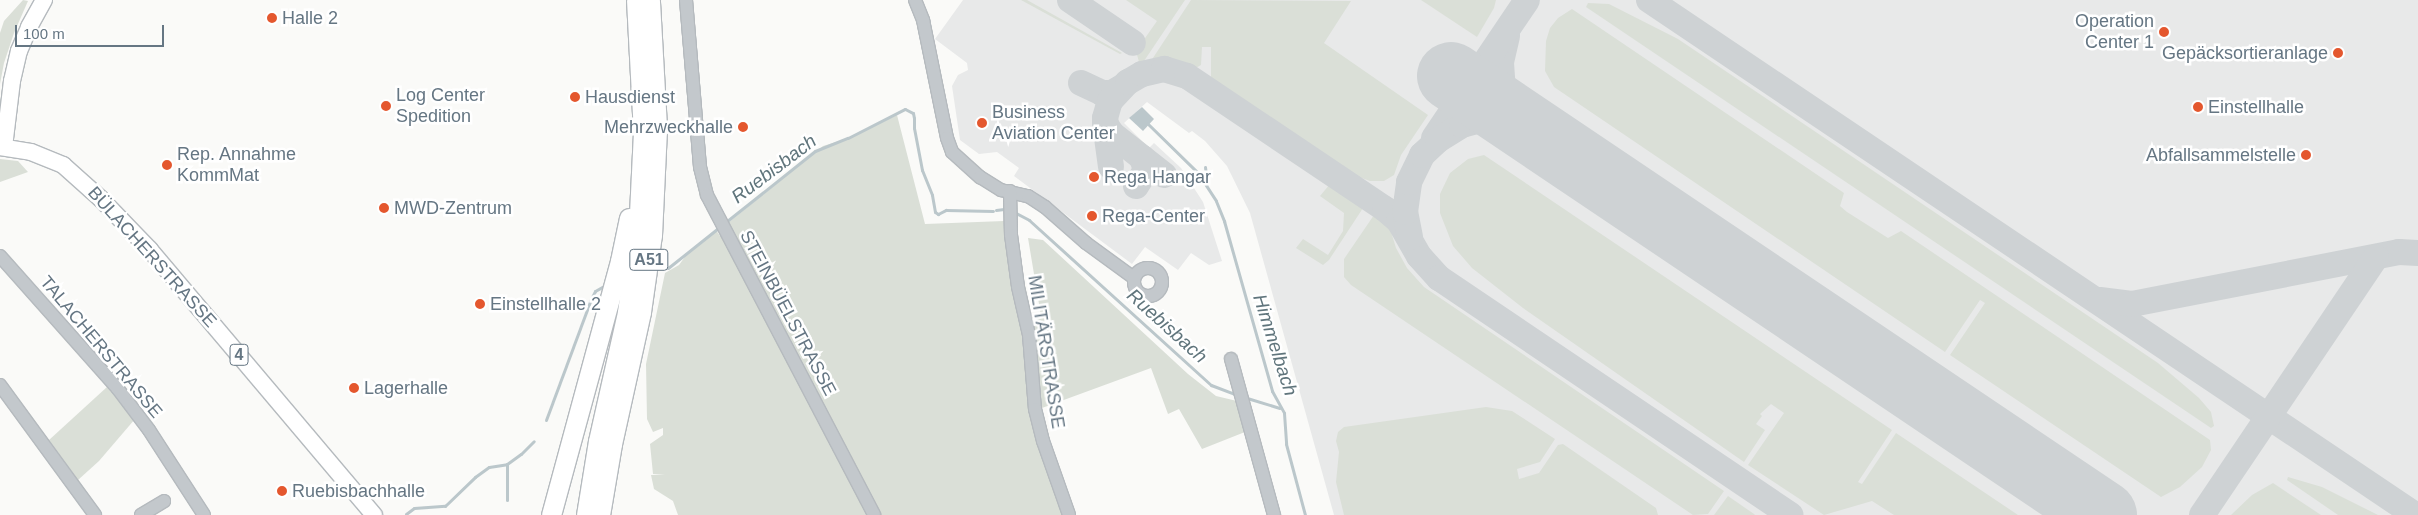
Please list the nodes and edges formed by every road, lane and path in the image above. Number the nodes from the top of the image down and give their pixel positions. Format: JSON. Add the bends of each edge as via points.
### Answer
{"nodes":[{"id":1,"x":44,"y":0,"type":"edge"},
{"id":2,"x":636,"y":0,"type":"edge"},
{"id":3,"x":650,"y":0,"type":"edge"},
{"id":4,"x":686,"y":0,"type":"edge"},
{"id":5,"x":915,"y":0,"type":"edge"},
{"id":6,"x":643,"y":133,"type":"junction"},
{"id":7,"x":2,"y":147,"type":"edge"},
{"id":8,"x":1010,"y":191,"type":"junction"},
{"id":9,"x":0,"y":256,"type":"edge"},
{"id":10,"x":1134,"y":278,"type":"dead end"},
{"id":11,"x":1231,"y":359,"type":"dead end"},
{"id":12,"x":0,"y":385,"type":"edge"},
{"id":13,"x":164,"y":501,"type":"dead end"},
{"id":14,"x":95,"y":515,"type":"edge"},
{"id":15,"x":141,"y":515,"type":"edge"},
{"id":16,"x":204,"y":515,"type":"edge"},
{"id":17,"x":374,"y":515,"type":"edge"},
{"id":18,"x":551,"y":515,"type":"edge"},
{"id":19,"x":586,"y":515,"type":"edge"},
{"id":20,"x":600,"y":515,"type":"edge"},
{"id":21,"x":874,"y":515,"type":"edge"},
{"id":22,"x":1069,"y":515,"type":"edge"},
{"id":23,"x":1274,"y":515,"type":"edge"}],
"edges":[{"from":1,"to":7,"type":"main road","number":"4","via":[[19,51]]},
{"from":2,"to":6,"type":"highway","number":"A51"},
{"from":3,"to":20,"type":"highway","number":"A51","via":[[657,127],[652,234],[641,312]]},
{"from":4,"to":21,"type":"street","name":"STEINBÜELSTRASSE","via":[[700,167],[707,195]]},
{"from":5,"to":8,"type":"street","via":[[924,20],[949,146],[960,161],[980,177],[1001,190]]},
{"from":6,"to":18,"type":"highway","via":[[620,262]]},
{"from":6,"to":19,"type":"highway","number":"A51","via":[[641,207],[634,267],[622,338],[596,450]]},
{"from":7,"to":17,"type":"main road","name":"BÜLACHERSTRASSE","number":"4","via":[[31,152],[63,166],[101,199],[162,265]]},
{"from":8,"to":10,"type":"street","via":[[1028,196],[1045,207],[1086,243]]},
{"from":8,"to":22,"type":"street","name":"MILITÄRSTRASSE","via":[[1011,235],[1029,334],[1034,408]]},
{"from":9,"to":16,"type":"street","name":"TALACHERSTRASSE","via":[[118,389]]},
{"from":11,"to":23,"type":"street"},
{"from":12,"to":14,"type":"street"},
{"from":13,"to":15,"type":"street"}]}
